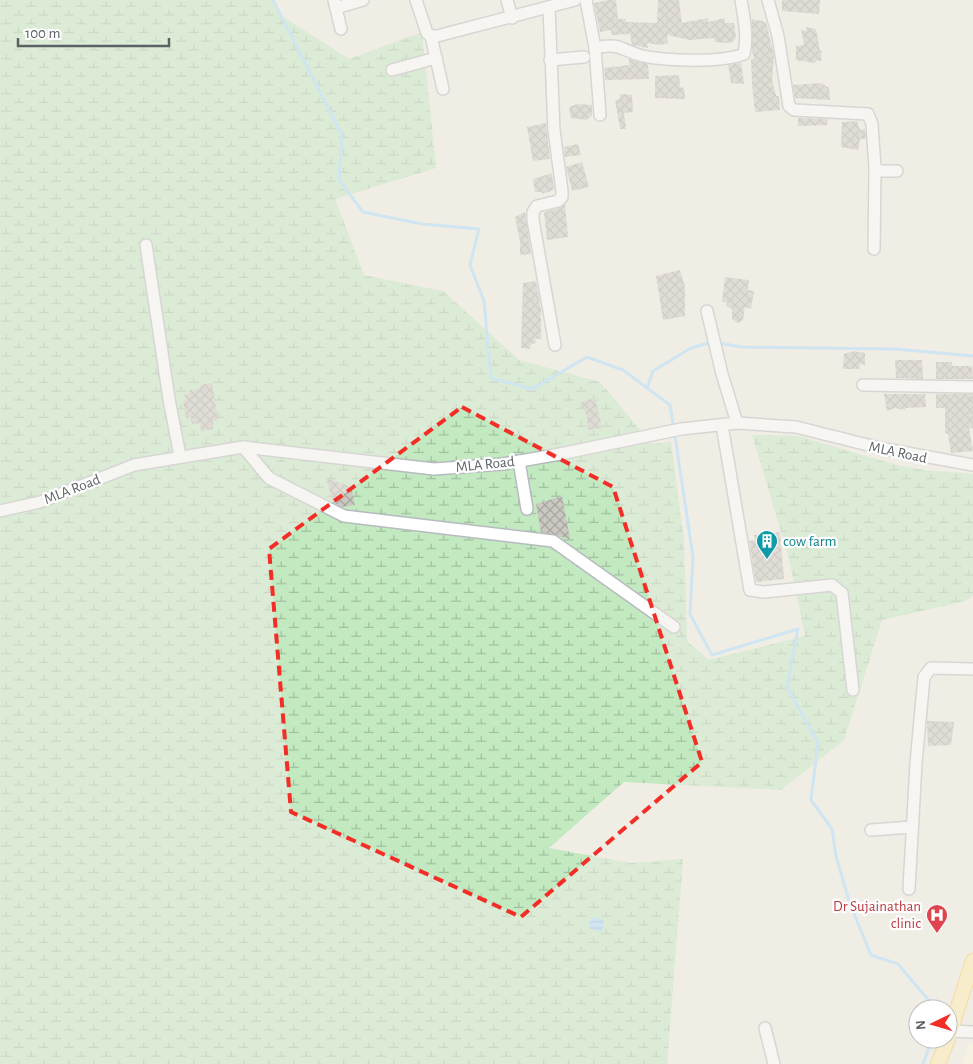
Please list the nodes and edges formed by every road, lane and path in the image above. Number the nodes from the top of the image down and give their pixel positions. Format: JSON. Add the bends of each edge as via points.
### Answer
{"nodes":[{"id":1,"x":363,"y":0,"type":"edge"},
{"id":2,"x":416,"y":0,"type":"edge"},
{"id":3,"x":507,"y":0,"type":"edge"},
{"id":4,"x":575,"y":0,"type":"edge"},
{"id":5,"x":586,"y":0,"type":"edge"},
{"id":6,"x":741,"y":0,"type":"edge"},
{"id":7,"x":768,"y":0,"type":"edge"},
{"id":8,"x":335,"y":4,"type":"edge"},
{"id":9,"x":549,"y":7,"type":"junction"},
{"id":10,"x":512,"y":18,"type":"junction"},
{"id":11,"x":341,"y":30,"type":"dead end"},
{"id":12,"x":431,"y":36,"type":"junction"},
{"id":13,"x":595,"y":48,"type":"junction"},
{"id":14,"x":584,"y":57,"type":"dead end"},
{"id":15,"x":436,"y":58,"type":"junction"},
{"id":16,"x":550,"y":60,"type":"junction"},
{"id":17,"x":392,"y":70,"type":"dead end"},
{"id":18,"x":443,"y":89,"type":"dead end"},
{"id":19,"x":600,"y":115,"type":"dead end"},
{"id":20,"x":875,"y":168,"type":"junction"},
{"id":21,"x":897,"y":171,"type":"dead end"},
{"id":22,"x":146,"y":245,"type":"dead end"},
{"id":23,"x":874,"y":248,"type":"dead end"},
{"id":24,"x":708,"y":311,"type":"dead end"},
{"id":25,"x":555,"y":344,"type":"dead end"},
{"id":26,"x":863,"y":385,"type":"dead end"},
{"id":27,"x":973,"y":387,"type":"edge"},
{"id":28,"x":737,"y":423,"type":"junction"},
{"id":29,"x":722,"y":425,"type":"junction"},
{"id":30,"x":243,"y":447,"type":"junction"},
{"id":31,"x":180,"y":456,"type":"junction"},
{"id":32,"x":519,"y":461,"type":"junction"},
{"id":33,"x":973,"y":465,"type":"edge"},
{"id":34,"x":527,"y":509,"type":"dead end"},
{"id":35,"x":0,"y":511,"type":"edge"},
{"id":36,"x":674,"y":627,"type":"dead end"},
{"id":37,"x":973,"y":669,"type":"edge"},
{"id":38,"x":853,"y":690,"type":"dead end"},
{"id":39,"x":912,"y":827,"type":"junction"},
{"id":40,"x":871,"y":830,"type":"dead end"},
{"id":41,"x":909,"y":889,"type":"dead end"},
{"id":42,"x":973,"y":961,"type":"edge"},
{"id":43,"x":958,"y":1008,"type":"edge"},
{"id":44,"x":765,"y":1028,"type":"dead end"},
{"id":45,"x":973,"y":1032,"type":"edge"},
{"id":46,"x":958,"y":1034,"type":"edge"},
{"id":47,"x":944,"y":1049,"type":"edge"},
{"id":48,"x":774,"y":1064,"type":"edge"},
{"id":49,"x":938,"y":1064,"type":"edge"}],
"edges":[{"from":1,"to":8,"type":"street"},
{"from":2,"to":12,"type":"street","via":[[427,33]]},
{"from":3,"to":10,"type":"street"},
{"from":4,"to":9,"type":"street"},
{"from":5,"to":13,"type":"street"},
{"from":6,"to":13,"type":"street","via":[[746,47],[744,54],[736,57],[716,60],[651,57],[620,46]]},
{"from":7,"to":20,"type":"street","via":[[778,36],[788,106],[794,110],[868,114],[872,124]]},
{"from":8,"to":11,"type":"street"},
{"from":9,"to":10,"type":"street"},
{"from":9,"to":16,"type":"street"},
{"from":10,"to":12,"type":"street"},
{"from":12,"to":15,"type":"street"},
{"from":13,"to":19,"type":"street"},
{"from":14,"to":16,"type":"street"},
{"from":15,"to":17,"type":"street"},
{"from":15,"to":18,"type":"street"},
{"from":16,"to":25,"type":"street","via":[[562,197],[538,206],[533,212],[533,220]]},
{"from":20,"to":21,"type":"street"},
{"from":20,"to":23,"type":"street"},
{"from":22,"to":31,"type":"street"},
{"from":24,"to":28,"type":"street"},
{"from":26,"to":27,"type":"street"},
{"from":28,"to":29,"type":"street","name":"MLA Road"},
{"from":28,"to":33,"type":"street","name":"MLA Road","via":[[796,427],[880,448]]},
{"from":29,"to":32,"type":"street","name":"MLA Road","via":[[681,429]]},
{"from":29,"to":38,"type":"street","via":[[750,590],[836,587],[842,593]]},
{"from":30,"to":31,"type":"street","name":"MLA Road"},
{"from":30,"to":32,"type":"street","name":"MLA Road","via":[[434,468]]},
{"from":30,"to":36,"type":"street","via":[[269,478],[344,516],[553,541]]},
{"from":31,"to":35,"type":"street","name":"MLA Road","via":[[134,465],[40,502]]},
{"from":32,"to":34,"type":"street"},
{"from":37,"to":39,"type":"street","via":[[931,668],[924,677]]},
{"from":39,"to":40,"type":"street"},
{"from":39,"to":41,"type":"street"},
{"from":42,"to":43,"type":"main road"},
{"from":44,"to":48,"type":"street"},
{"from":45,"to":46,"type":"street"},
{"from":47,"to":49,"type":"main road"}]}
